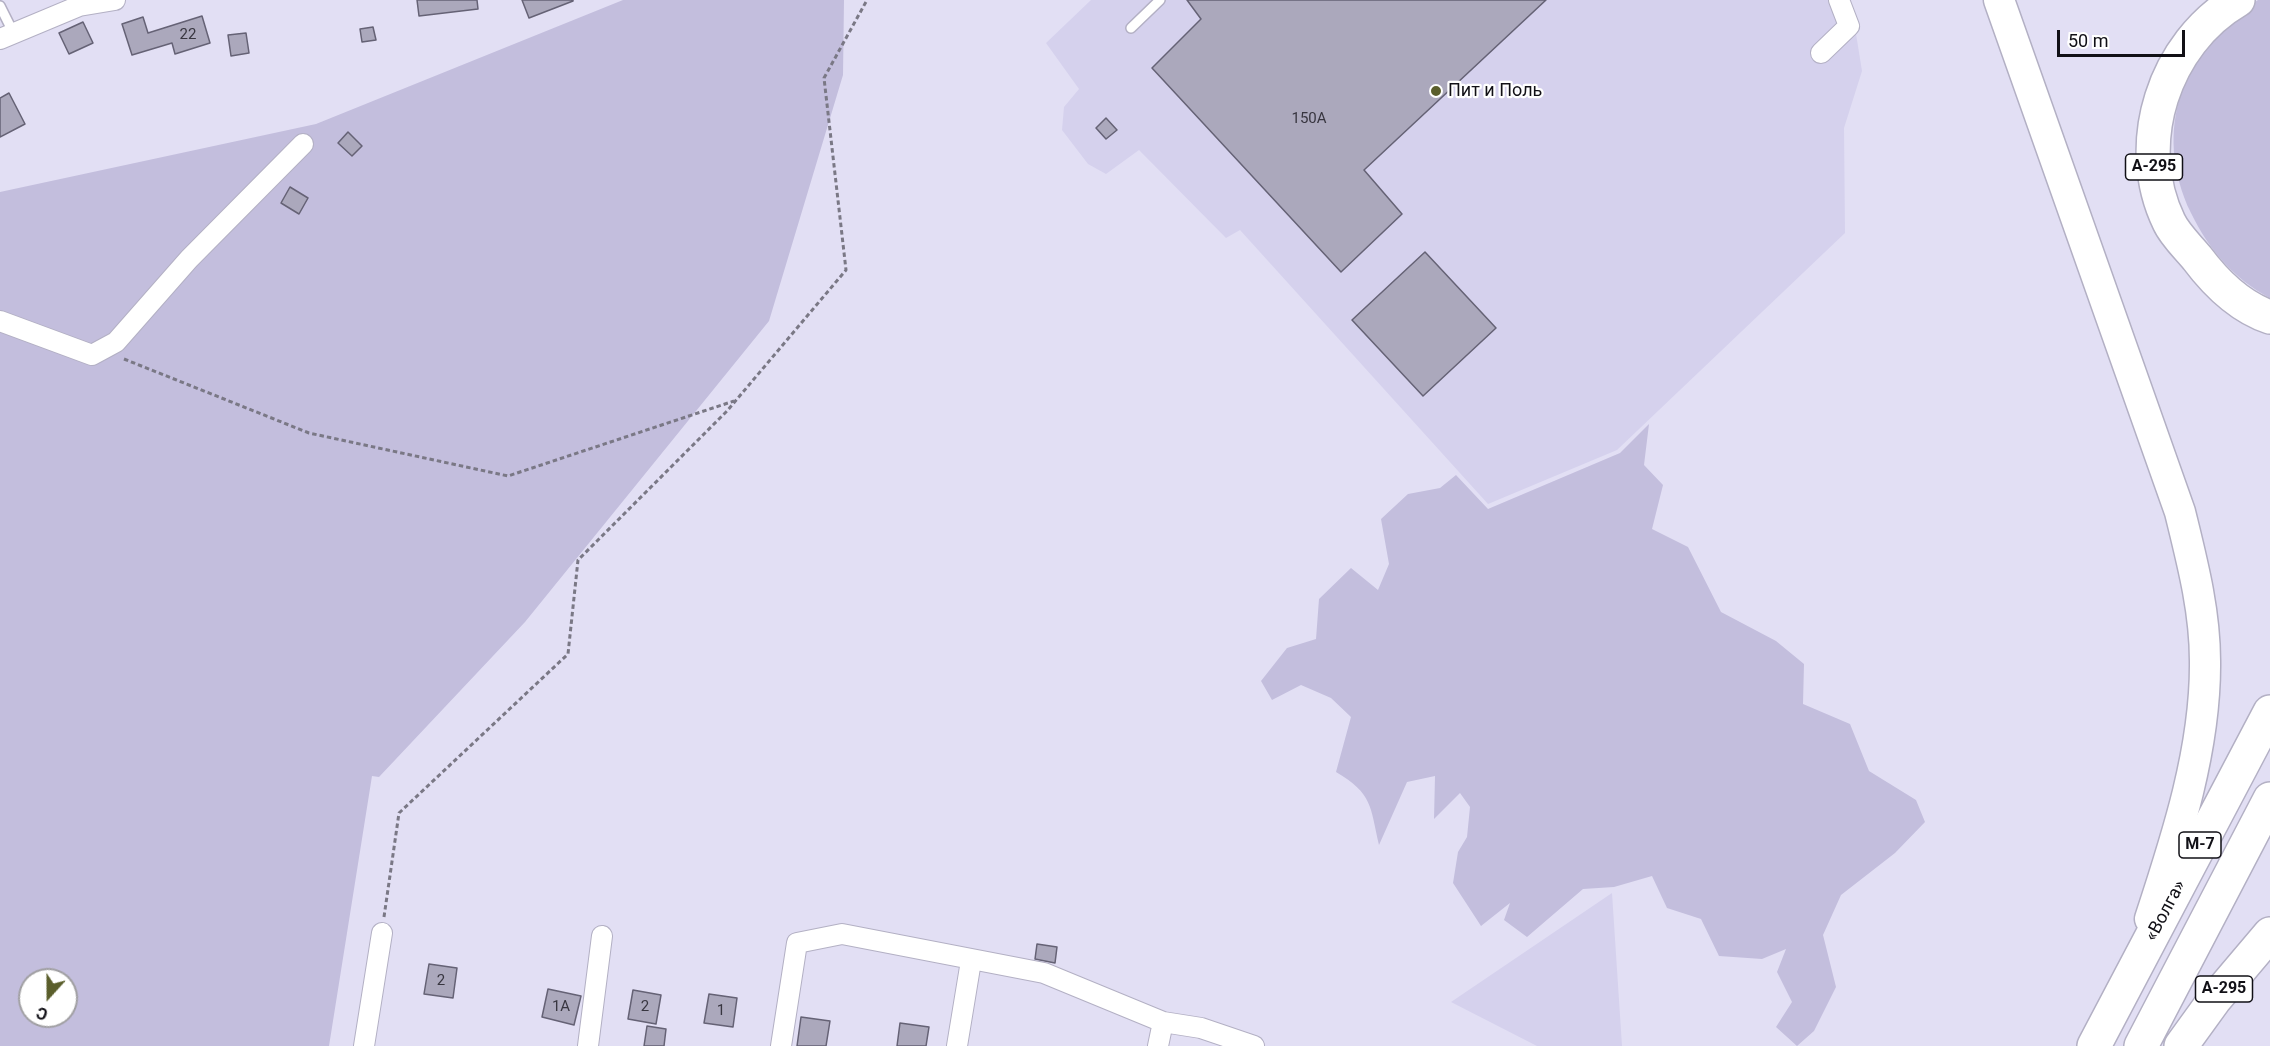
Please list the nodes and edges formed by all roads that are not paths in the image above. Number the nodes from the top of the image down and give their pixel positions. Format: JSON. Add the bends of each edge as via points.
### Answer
{"nodes":[{"id":1,"x":115,"y":0,"type":"edge"},
{"id":2,"x":1160,"y":0,"type":"edge"},
{"id":3,"x":1839,"y":0,"type":"edge"},
{"id":4,"x":1999,"y":0,"type":"edge"},
{"id":5,"x":2238,"y":0,"type":"edge"},
{"id":6,"x":0,"y":6,"type":"edge"},
{"id":7,"x":1131,"y":28,"type":"dead end"},
{"id":8,"x":6,"y":36,"type":"edge"},
{"id":9,"x":1821,"y":52,"type":"dead end"},
{"id":10,"x":303,"y":144,"type":"dead end"},
{"id":11,"x":2270,"y":317,"type":"edge"},
{"id":12,"x":0,"y":321,"type":"edge"},
{"id":13,"x":2270,"y":712,"type":"edge"},
{"id":14,"x":2270,"y":799,"type":"edge"},
{"id":15,"x":382,"y":933,"type":"road end"},
{"id":16,"x":2270,"y":934,"type":"edge"},
{"id":17,"x":602,"y":936,"type":"dead end"},
{"id":18,"x":971,"y":961,"type":"junction"},
{"id":19,"x":2130,"y":979,"type":"junction"},
{"id":20,"x":1162,"y":1022,"type":"junction"},
{"id":21,"x":364,"y":1046,"type":"edge"},
{"id":22,"x":588,"y":1046,"type":"edge"},
{"id":23,"x":781,"y":1046,"type":"edge"},
{"id":24,"x":957,"y":1046,"type":"edge"},
{"id":25,"x":1158,"y":1046,"type":"edge"},
{"id":26,"x":1254,"y":1046,"type":"edge"},
{"id":27,"x":2094,"y":1046,"type":"edge"},
{"id":28,"x":2142,"y":1046,"type":"edge"},
{"id":29,"x":2181,"y":1046,"type":"edge"}],
"edges":[{"from":1,"to":8,"type":"street","via":[[79,6]]},
{"from":2,"to":7,"type":"lane"},
{"from":3,"to":9,"type":"street","via":[[1849,26]]},
{"from":4,"to":19,"type":"main road","via":[[2180,512],[2199,592],[2205,659],[2203,708],[2171,855]]},
{"from":5,"to":11,"type":"highway","number":"А-295","via":[[2217,12],[2190,40],[2171,73],[2160,100],[2153,138],[2155,180],[2169,223],[2213,279],[2255,312]]},
{"from":6,"to":8,"type":"lane"},
{"from":10,"to":12,"type":"street","via":[[189,259],[116,342],[93,355]]},
{"from":13,"to":19,"type":"highway","name":"«Волга»","number":"М-7"},
{"from":14,"to":28,"type":"highway","number":"М-7"},
{"from":15,"to":21,"type":"street"},
{"from":16,"to":29,"type":"highway","number":"А-295"},
{"from":17,"to":22,"type":"street"},
{"from":18,"to":20,"type":"street","via":[[1044,973]]},
{"from":18,"to":23,"type":"street","via":[[842,934],[797,943]]},
{"from":18,"to":24,"type":"street"},
{"from":19,"to":27,"type":"highway","name":"«Волга»","number":"М-7"},
{"from":20,"to":25,"type":"street"},
{"from":20,"to":26,"type":"street","via":[[1201,1028]]}]}
